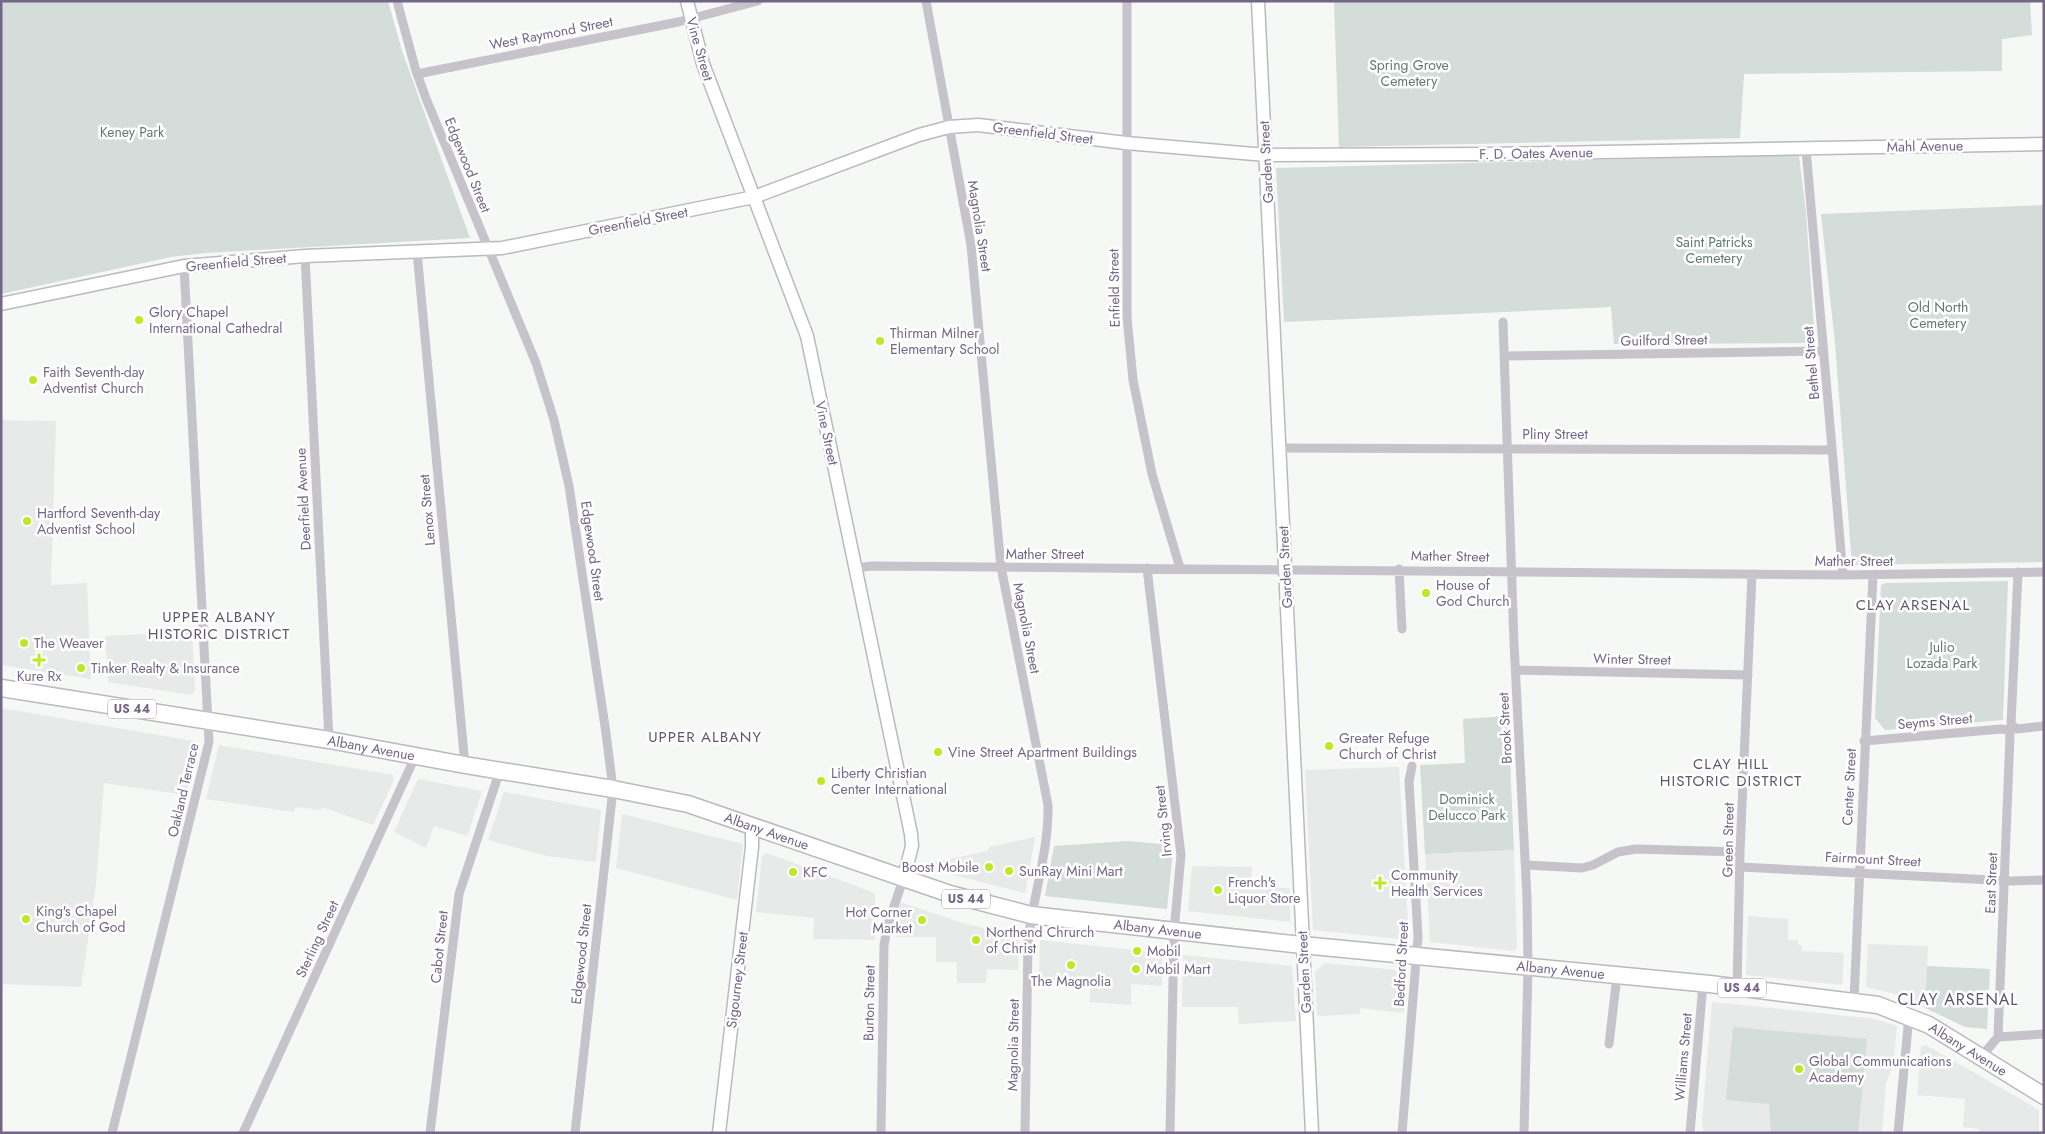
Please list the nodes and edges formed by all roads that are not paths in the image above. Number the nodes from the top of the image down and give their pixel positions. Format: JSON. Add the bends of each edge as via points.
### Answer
{"nodes":[{"id":1,"x":397,"y":1,"type":"edge"},
{"id":2,"x":687,"y":1,"type":"edge"},
{"id":3,"x":758,"y":1,"type":"edge"},
{"id":4,"x":926,"y":1,"type":"edge"},
{"id":5,"x":1127,"y":1,"type":"edge"},
{"id":6,"x":1258,"y":1,"type":"edge"},
{"id":7,"x":691,"y":19,"type":"junction"},
{"id":8,"x":417,"y":74,"type":"junction"},
{"id":9,"x":949,"y":128,"type":"junction"},
{"id":10,"x":1126,"y":143,"type":"junction"},
{"id":11,"x":2044,"y":144,"type":"edge"},
{"id":12,"x":1806,"y":149,"type":"junction"},
{"id":13,"x":1266,"y":155,"type":"junction"},
{"id":14,"x":754,"y":197,"type":"junction"},
{"id":15,"x":488,"y":249,"type":"junction"},
{"id":16,"x":417,"y":252,"type":"junction"},
{"id":17,"x":305,"y":256,"type":"junction"},
{"id":18,"x":184,"y":266,"type":"junction"},
{"id":19,"x":1,"y":304,"type":"edge"},
{"id":20,"x":1503,"y":322,"type":"dead end"},
{"id":21,"x":1823,"y":351,"type":"junction"},
{"id":22,"x":1505,"y":356,"type":"junction"},
{"id":23,"x":1278,"y":448,"type":"junction"},
{"id":24,"x":1507,"y":448,"type":"junction"},
{"id":25,"x":1832,"y":450,"type":"junction"},
{"id":26,"x":1001,"y":567,"type":"junction"},
{"id":27,"x":855,"y":568,"type":"junction"},
{"id":28,"x":1147,"y":568,"type":"junction"},
{"id":29,"x":1180,"y":568,"type":"junction"},
{"id":30,"x":1399,"y":569,"type":"junction"},
{"id":31,"x":1285,"y":570,"type":"junction"},
{"id":32,"x":1512,"y":571,"type":"junction"},
{"id":33,"x":2018,"y":572,"type":"junction"},
{"id":34,"x":2044,"y":572,"type":"edge"},
{"id":35,"x":1752,"y":574,"type":"junction"},
{"id":36,"x":1843,"y":575,"type":"junction"},
{"id":37,"x":1873,"y":575,"type":"junction"},
{"id":38,"x":1402,"y":629,"type":"dead end"},
{"id":39,"x":1516,"y":670,"type":"junction"},
{"id":40,"x":1748,"y":675,"type":"junction"},
{"id":41,"x":1,"y":688,"type":"edge"},
{"id":42,"x":207,"y":721,"type":"junction"},
{"id":43,"x":2044,"y":726,"type":"edge"},
{"id":44,"x":2010,"y":729,"type":"junction"},
{"id":45,"x":329,"y":740,"type":"junction"},
{"id":46,"x":1864,"y":741,"type":"junction"},
{"id":47,"x":415,"y":757,"type":"junction"},
{"id":48,"x":465,"y":766,"type":"junction"},
{"id":49,"x":1412,"y":766,"type":"dead end"},
{"id":50,"x":500,"y":770,"type":"junction"},
{"id":51,"x":613,"y":789,"type":"junction"},
{"id":52,"x":752,"y":826,"type":"junction"},
{"id":53,"x":1740,"y":852,"type":"junction"},
{"id":54,"x":1526,"y":865,"type":"junction"},
{"id":55,"x":1740,"y":867,"type":"junction"},
{"id":56,"x":1858,"y":872,"type":"junction"},
{"id":57,"x":904,"y":877,"type":"junction"},
{"id":58,"x":2005,"y":880,"type":"junction"},
{"id":59,"x":2044,"y":880,"type":"edge"},
{"id":60,"x":1031,"y":915,"type":"junction"},
{"id":61,"x":1174,"y":931,"type":"junction"},
{"id":62,"x":1302,"y":945,"type":"junction"},
{"id":63,"x":1417,"y":955,"type":"junction"},
{"id":64,"x":1528,"y":967,"type":"junction"},
{"id":65,"x":1617,"y":976,"type":"junction"},
{"id":66,"x":1703,"y":984,"type":"junction"},
{"id":67,"x":1737,"y":988,"type":"junction"},
{"id":68,"x":1854,"y":1000,"type":"junction"},
{"id":69,"x":1909,"y":1016,"type":"junction"},
{"id":70,"x":2044,"y":1034,"type":"edge"},
{"id":71,"x":1998,"y":1037,"type":"junction"},
{"id":72,"x":1609,"y":1044,"type":"dead end"},
{"id":73,"x":1981,"y":1057,"type":"junction"},
{"id":74,"x":2044,"y":1096,"type":"edge"},
{"id":75,"x":112,"y":1133,"type":"edge"},
{"id":76,"x":243,"y":1133,"type":"edge"},
{"id":77,"x":430,"y":1133,"type":"edge"},
{"id":78,"x":575,"y":1133,"type":"edge"},
{"id":79,"x":719,"y":1133,"type":"edge"},
{"id":80,"x":881,"y":1133,"type":"edge"},
{"id":81,"x":1025,"y":1133,"type":"edge"},
{"id":82,"x":1170,"y":1133,"type":"edge"},
{"id":83,"x":1312,"y":1133,"type":"edge"},
{"id":84,"x":1402,"y":1133,"type":"edge"},
{"id":85,"x":1524,"y":1133,"type":"edge"},
{"id":86,"x":1690,"y":1133,"type":"edge"},
{"id":87,"x":1898,"y":1133,"type":"edge"}],
"edges":[{"from":1,"to":8,"type":"street","name":"Edgewood Street"},
{"from":2,"to":7,"type":"street","name":"Vine Street"},
{"from":3,"to":7,"type":"street","name":"West Raymond Street"},
{"from":4,"to":9,"type":"street","name":"Magnolia Street"},
{"from":5,"to":10,"type":"street","name":"Enfield Street"},
{"from":6,"to":13,"type":"street","name":"Garden Street"},
{"from":7,"to":8,"type":"street","name":"West Raymond Street"},
{"from":7,"to":14,"type":"street","name":"Vine Street","via":[[703,64]]},
{"from":8,"to":15,"type":"street","name":"Edgewood Street"},
{"from":9,"to":10,"type":"street","name":"Greenfield Street","via":[[978,125]]},
{"from":9,"to":14,"type":"street","name":"Greenfield Street","via":[[919,135]]},
{"from":9,"to":26,"type":"street","name":"Magnolia Street","via":[[971,245]]},
{"from":10,"to":13,"type":"street","name":"Greenfield Street"},
{"from":10,"to":29,"type":"street","name":"Enfield Street","via":[[1127,317],[1133,380],[1152,474]]},
{"from":11,"to":12,"type":"street","name":"Mahl Avenue"},
{"from":12,"to":13,"type":"street","name":"F. D. Oates Avenue"},
{"from":12,"to":21,"type":"street","name":"Bethel Street"},
{"from":13,"to":23,"type":"street","name":"Garden Street"},
{"from":14,"to":15,"type":"street","name":"Greenfield Street"},
{"from":14,"to":27,"type":"street","name":"Vine Street","via":[[807,336]]},
{"from":15,"to":16,"type":"street","name":"Greenfield Street"},
{"from":15,"to":51,"type":"street","name":"Edgewood Street","via":[[536,364],[554,420],[569,486]]},
{"from":16,"to":17,"type":"street","name":"Greenfield Street"},
{"from":16,"to":48,"type":"street","name":"Lenox Street"},
{"from":17,"to":18,"type":"street","name":"Greenfield Street"},
{"from":17,"to":45,"type":"street","name":"Deerfield Avenue"},
{"from":18,"to":19,"type":"street","name":"Greenfield Street"},
{"from":18,"to":42,"type":"street","name":"Oakland Terrace"},
{"from":20,"to":22,"type":"street","name":"Brook Street"},
{"from":21,"to":22,"type":"street","name":"Guilford Street"},
{"from":21,"to":25,"type":"street","name":"Bethel Street"},
{"from":22,"to":24,"type":"street","name":"Brook Street"},
{"from":23,"to":24,"type":"street","name":"Pliny Street"},
{"from":23,"to":31,"type":"street","name":"Garden Street"},
{"from":24,"to":25,"type":"street","name":"Pliny Street"},
{"from":24,"to":32,"type":"street","name":"Brook Street"},
{"from":25,"to":36,"type":"street","name":"Bethel Street"},
{"from":26,"to":27,"type":"street","name":"Mather Street"},
{"from":26,"to":28,"type":"street","name":"Mather Street"},
{"from":26,"to":60,"type":"street","name":"Magnolia Street","via":[[1048,805],[1047,832]]},
{"from":27,"to":57,"type":"street","name":"Vine Street","via":[[912,840]]},
{"from":28,"to":29,"type":"street","name":"Mather Street"},
{"from":28,"to":61,"type":"street","name":"Irving Street","via":[[1181,855]]},
{"from":29,"to":31,"type":"street","name":"Mather Street"},
{"from":30,"to":31,"type":"street","name":"Mather Street"},
{"from":30,"to":32,"type":"street","name":"Mather Street"},
{"from":30,"to":38,"type":"street"},
{"from":31,"to":62,"type":"street","name":"Garden Street"},
{"from":32,"to":35,"type":"street","name":"Mather Street"},
{"from":32,"to":39,"type":"street","name":"Brook Street"},
{"from":33,"to":34,"type":"street","name":"Mather Street"},
{"from":33,"to":37,"type":"street","name":"Mather Street"},
{"from":33,"to":44,"type":"street","name":"East Street"},
{"from":35,"to":36,"type":"street","name":"Mather Street"},
{"from":35,"to":40,"type":"street","name":"Green Street"},
{"from":36,"to":37,"type":"street","name":"Mather Street"},
{"from":37,"to":46,"type":"street","name":"Center Street"},
{"from":39,"to":40,"type":"street","name":"Winter Street"},
{"from":39,"to":54,"type":"street","name":"Brook Street"},
{"from":40,"to":53,"type":"street","name":"Green Street"},
{"from":41,"to":42,"type":"highway","name":"Albany Avenue","number":"US 44"},
{"from":42,"to":45,"type":"highway","name":"Albany Avenue","number":"US 44"},
{"from":42,"to":75,"type":"street","name":"Oakland Terrace","via":[[207,750]]},
{"from":43,"to":44,"type":"street","name":"Seyms Street"},
{"from":44,"to":46,"type":"street","name":"Seyms Street"},
{"from":44,"to":58,"type":"street","name":"East Street"},
{"from":45,"to":47,"type":"highway","name":"Albany Avenue","number":"US 44"},
{"from":46,"to":56,"type":"street","name":"Center Street"},
{"from":47,"to":48,"type":"highway","name":"Albany Avenue","number":"US 44"},
{"from":47,"to":76,"type":"street","name":"Sterling Street"},
{"from":48,"to":50,"type":"highway","name":"Albany Avenue","number":"US 44"},
{"from":49,"to":63,"type":"street","name":"Bedford Street"},
{"from":50,"to":51,"type":"highway","name":"Albany Avenue","number":"US 44"},
{"from":50,"to":77,"type":"street","name":"Cabot Street","via":[[459,894]]},
{"from":51,"to":52,"type":"highway","name":"Albany Avenue","number":"US 44","via":[[688,804]]},
{"from":51,"to":78,"type":"street","name":"Edgewood Street"},
{"from":52,"to":57,"type":"highway","name":"Albany Avenue","number":"US 44"},
{"from":52,"to":79,"type":"street","name":"Sigourney Street"},
{"from":53,"to":54,"type":"street","via":[[1636,849],[1618,852],[1582,868]]},
{"from":53,"to":55,"type":"street","name":"Green Street"},
{"from":54,"to":64,"type":"street","name":"Brook Street"},
{"from":55,"to":56,"type":"street","name":"Fairmount Street"},
{"from":55,"to":67,"type":"street","name":"Green Street"},
{"from":56,"to":58,"type":"street","name":"Fairmount Street"},
{"from":56,"to":68,"type":"street","name":"Center Street"},
{"from":57,"to":60,"type":"highway","name":"Albany Avenue","number":"US 44","via":[[966,899]]},
{"from":57,"to":80,"type":"street","name":"Burton Street","via":[[884,946]]},
{"from":58,"to":59,"type":"street","name":"Fairmount Street"},
{"from":58,"to":71,"type":"street","name":"East Street"},
{"from":60,"to":61,"type":"highway","name":"Albany Avenue","number":"US 44"},
{"from":60,"to":81,"type":"street","name":"Magnolia Street"},
{"from":61,"to":62,"type":"highway","name":"Albany Avenue","number":"US 44"},
{"from":61,"to":82,"type":"street","name":"Irving Street"},
{"from":62,"to":63,"type":"highway","name":"Albany Avenue","number":"US 44"},
{"from":62,"to":83,"type":"street","name":"Garden Street"},
{"from":63,"to":64,"type":"highway","name":"Albany Avenue","number":"US 44"},
{"from":63,"to":84,"type":"street","name":"Bedford Street"},
{"from":64,"to":65,"type":"highway","name":"Albany Avenue","number":"US 44"},
{"from":64,"to":85,"type":"street","name":"Brook Street"},
{"from":65,"to":66,"type":"highway","name":"Albany Avenue","number":"US 44"},
{"from":65,"to":72,"type":"street"},
{"from":66,"to":67,"type":"highway","name":"Albany Avenue","number":"US 44"},
{"from":66,"to":86,"type":"street","name":"Williams Street"},
{"from":67,"to":68,"type":"highway","name":"Albany Avenue","number":"US 44"},
{"from":68,"to":69,"type":"highway","name":"Albany Avenue","number":"US 44"},
{"from":69,"to":73,"type":"highway","name":"Albany Avenue","number":"US 44"},
{"from":69,"to":87,"type":"street"},
{"from":70,"to":71,"type":"street"},
{"from":71,"to":73,"type":"street"},
{"from":73,"to":74,"type":"highway","name":"Albany Avenue","number":"US 44"}]}
